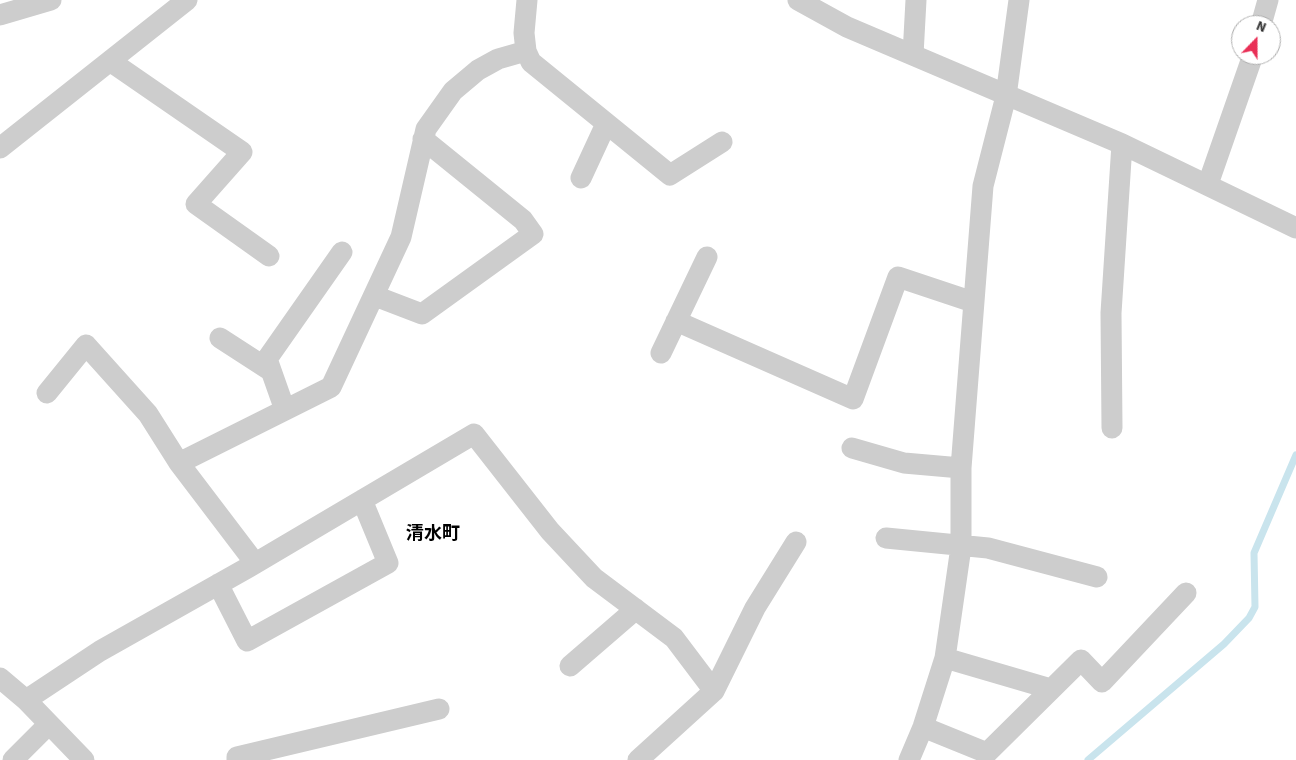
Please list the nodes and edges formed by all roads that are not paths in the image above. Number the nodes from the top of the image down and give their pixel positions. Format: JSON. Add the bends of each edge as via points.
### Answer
{"nodes":[{"id":1,"x":51,"y":0,"type":"edge"},
{"id":2,"x":187,"y":0,"type":"edge"},
{"id":3,"x":528,"y":0,"type":"edge"},
{"id":4,"x":798,"y":0,"type":"edge"},
{"id":5,"x":916,"y":0,"type":"edge"},
{"id":6,"x":1019,"y":0,"type":"edge"},
{"id":7,"x":1268,"y":0,"type":"edge"},
{"id":8,"x":0,"y":15,"type":"edge"},
{"id":9,"x":1264,"y":15,"type":"edge"},
{"id":10,"x":526,"y":51,"type":"junction"},
{"id":11,"x":914,"y":55,"type":"junction"},
{"id":12,"x":110,"y":61,"type":"junction"},
{"id":13,"x":1250,"y":65,"type":"edge"},
{"id":14,"x":1006,"y":96,"type":"junction"},
{"id":15,"x":606,"y":124,"type":"junction"},
{"id":16,"x":424,"y":139,"type":"junction"},
{"id":17,"x":722,"y":142,"type":"dead end"},
{"id":18,"x":1122,"y":144,"type":"junction"},
{"id":19,"x":0,"y":148,"type":"edge"},
{"id":20,"x":581,"y":178,"type":"dead end"},
{"id":21,"x":1208,"y":184,"type":"junction"},
{"id":22,"x":1296,"y":228,"type":"edge"},
{"id":23,"x":342,"y":252,"type":"dead end"},
{"id":24,"x":269,"y":256,"type":"dead end"},
{"id":25,"x":707,"y":257,"type":"dead end"},
{"id":26,"x":375,"y":296,"type":"junction"},
{"id":27,"x":973,"y":302,"type":"junction"},
{"id":28,"x":676,"y":321,"type":"junction"},
{"id":29,"x":220,"y":338,"type":"dead end"},
{"id":30,"x":661,"y":352,"type":"dead end"},
{"id":31,"x":271,"y":371,"type":"junction"},
{"id":32,"x":47,"y":393,"type":"dead end"},
{"id":33,"x":286,"y":410,"type":"junction"},
{"id":34,"x":1112,"y":428,"type":"dead end"},
{"id":35,"x":852,"y":448,"type":"dead end"},
{"id":36,"x":179,"y":463,"type":"junction"},
{"id":37,"x":961,"y":468,"type":"junction"},
{"id":38,"x":362,"y":500,"type":"junction"},
{"id":39,"x":886,"y":538,"type":"dead end"},
{"id":40,"x":796,"y":542,"type":"dead end"},
{"id":41,"x":961,"y":546,"type":"junction"},
{"id":42,"x":255,"y":563,"type":"junction"},
{"id":43,"x":1097,"y":577,"type":"dead end"},
{"id":44,"x":218,"y":584,"type":"junction"},
{"id":45,"x":1186,"y":594,"type":"dead end"},
{"id":46,"x":636,"y":609,"type":"junction"},
{"id":47,"x":946,"y":658,"type":"junction"},
{"id":48,"x":570,"y":666,"type":"dead end"},
{"id":49,"x":0,"y":678,"type":"edge"},
{"id":50,"x":1051,"y":689,"type":"junction"},
{"id":51,"x":714,"y":691,"type":"junction"},
{"id":52,"x":26,"y":700,"type":"junction"},
{"id":53,"x":439,"y":709,"type":"dead end"},
{"id":54,"x":49,"y":724,"type":"junction"},
{"id":55,"x":923,"y":727,"type":"junction"},
{"id":56,"x":13,"y":760,"type":"edge"},
{"id":57,"x":84,"y":760,"type":"edge"},
{"id":58,"x":237,"y":760,"type":"edge"},
{"id":59,"x":638,"y":760,"type":"edge"},
{"id":60,"x":909,"y":760,"type":"edge"}],
"edges":[{"from":1,"to":8,"type":"street"},
{"from":2,"to":12,"type":"street"},
{"from":3,"to":10,"type":"street","via":[[524,33]]},
{"from":4,"to":11,"type":"street","via":[[848,27]]},
{"from":5,"to":11,"type":"street"},
{"from":6,"to":14,"type":"street"},
{"from":7,"to":9,"type":"street"},
{"from":10,"to":15,"type":"street","via":[[531,62]]},
{"from":10,"to":16,"type":"street","via":[[498,58],[471,76],[436,113]]},
{"from":11,"to":14,"type":"street"},
{"from":12,"to":19,"type":"street"},
{"from":12,"to":24,"type":"street","via":[[242,152],[196,204]]},
{"from":13,"to":21,"type":"street"},
{"from":14,"to":18,"type":"street"},
{"from":14,"to":27,"type":"street","via":[[983,186]]},
{"from":15,"to":17,"type":"street","via":[[670,176]]},
{"from":15,"to":20,"type":"street"},
{"from":16,"to":26,"type":"street","via":[[401,237]]},
{"from":16,"to":26,"type":"street","via":[[523,220],[534,234],[422,314]]},
{"from":18,"to":21,"type":"street"},
{"from":18,"to":34,"type":"street","via":[[1111,313]]},
{"from":21,"to":22,"type":"street"},
{"from":23,"to":31,"type":"street","via":[[266,359]]},
{"from":25,"to":28,"type":"street"},
{"from":26,"to":33,"type":"street","via":[[330,387]]},
{"from":27,"to":28,"type":"street","via":[[898,277],[853,399]]},
{"from":27,"to":37,"type":"street"},
{"from":28,"to":30,"type":"street"},
{"from":29,"to":31,"type":"street"},
{"from":31,"to":33,"type":"street"},
{"from":32,"to":36,"type":"street","via":[[86,345],[148,414]]},
{"from":33,"to":36,"type":"street"},
{"from":35,"to":37,"type":"street","via":[[904,463]]},
{"from":36,"to":42,"type":"street"},
{"from":37,"to":41,"type":"street"},
{"from":38,"to":42,"type":"street"},
{"from":38,"to":44,"type":"street","via":[[388,563],[247,641]]},
{"from":38,"to":46,"type":"street","via":[[474,434],[550,531],[594,578]]},
{"from":39,"to":41,"type":"street"},
{"from":40,"to":51,"type":"street","via":[[756,608]]},
{"from":41,"to":43,"type":"street","via":[[988,548]]},
{"from":41,"to":47,"type":"street"},
{"from":42,"to":44,"type":"street"},
{"from":44,"to":52,"type":"street","via":[[100,651]]},
{"from":45,"to":50,"type":"street","via":[[1102,682],[1081,660]]},
{"from":46,"to":48,"type":"street"},
{"from":46,"to":51,"type":"street","via":[[674,638]]},
{"from":47,"to":50,"type":"street"},
{"from":47,"to":55,"type":"street"},
{"from":49,"to":52,"type":"street"},
{"from":50,"to":55,"type":"street","via":[[987,752]]},
{"from":51,"to":59,"type":"street"},
{"from":52,"to":54,"type":"street"},
{"from":53,"to":58,"type":"street","via":[[237,757]]},
{"from":54,"to":56,"type":"street"},
{"from":54,"to":57,"type":"street"},
{"from":55,"to":60,"type":"street"}]}
